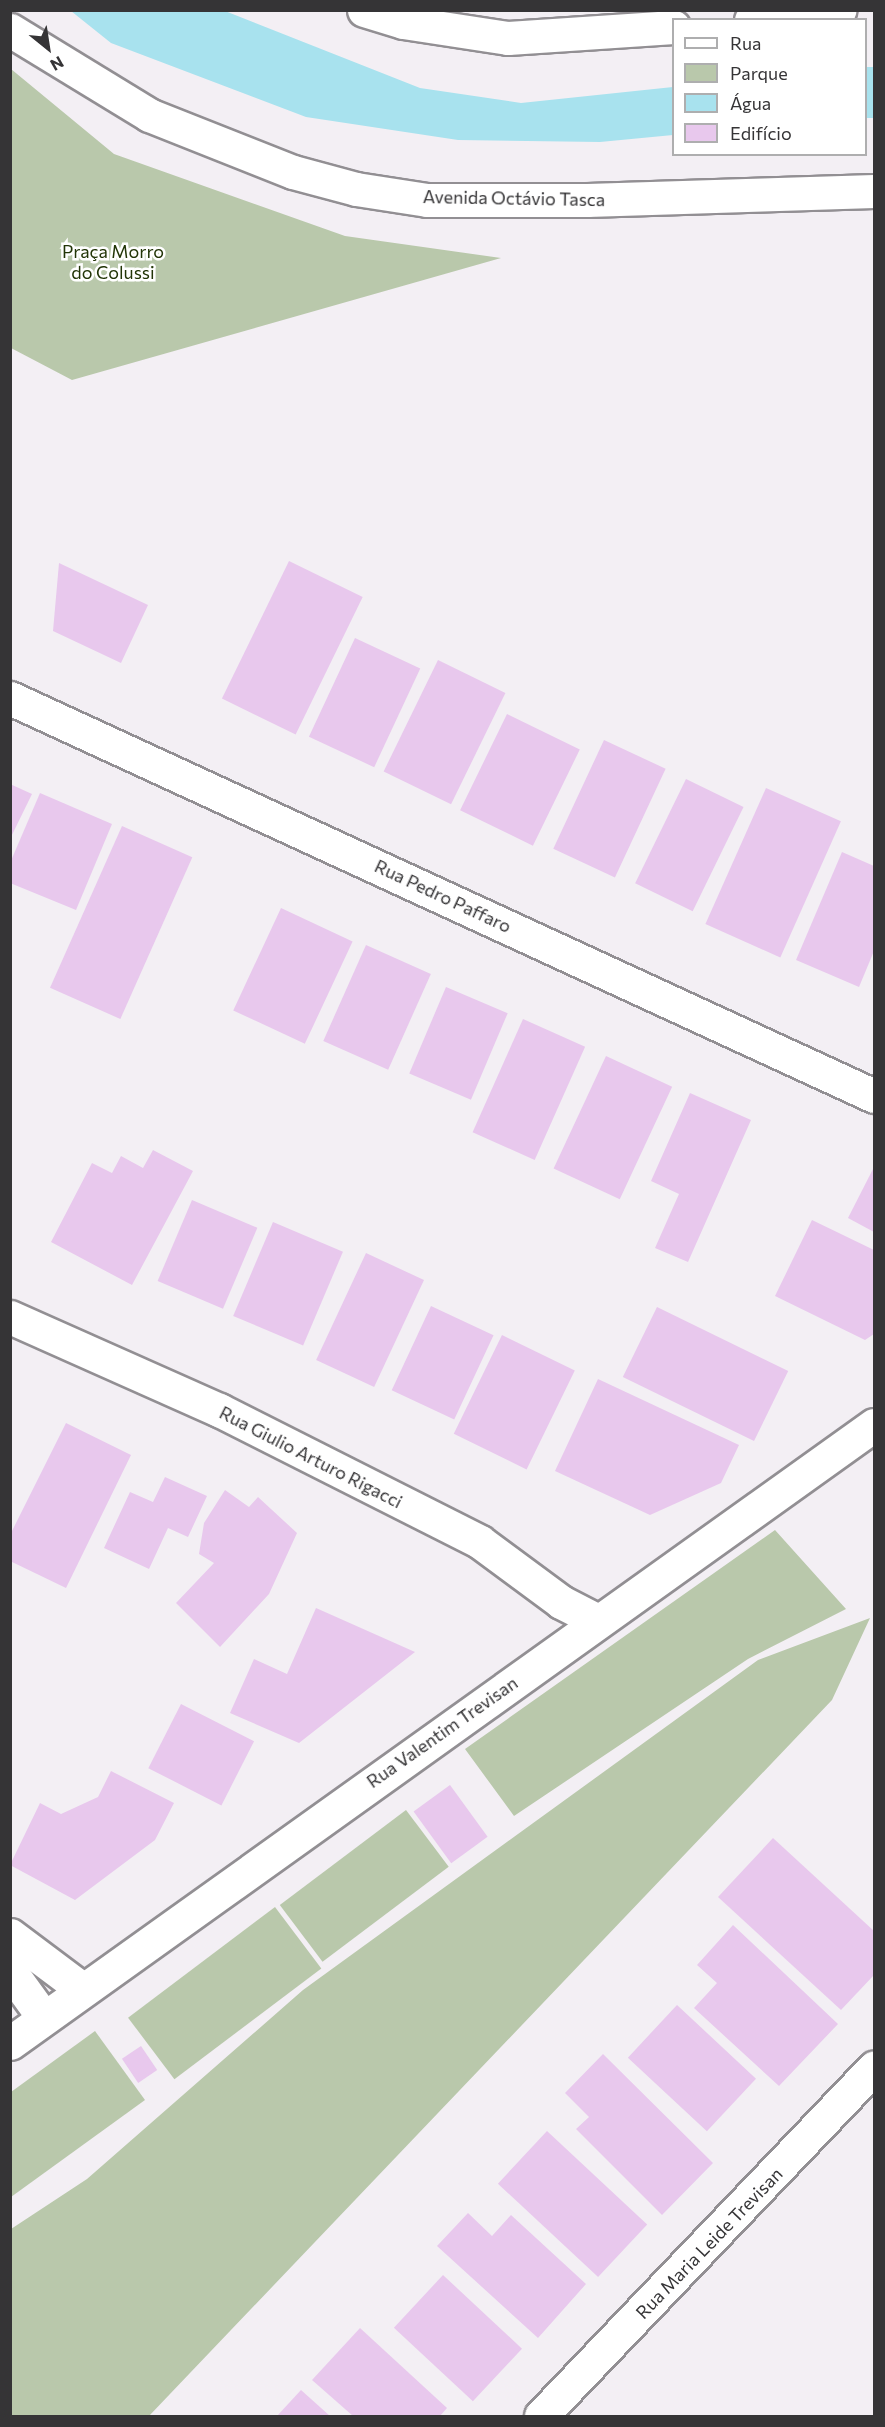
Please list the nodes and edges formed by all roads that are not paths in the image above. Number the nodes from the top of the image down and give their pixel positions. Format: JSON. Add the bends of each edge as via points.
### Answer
{"nodes":[{"id":1,"x":364,"y":10,"type":"edge"},
{"id":2,"x":838,"y":10,"type":"edge"},
{"id":3,"x":768,"y":18,"type":"edge"},
{"id":4,"x":672,"y":27,"type":"edge"},
{"id":5,"x":10,"y":30,"type":"edge"},
{"id":6,"x":874,"y":190,"type":"edge"},
{"id":7,"x":10,"y":698,"type":"edge"},
{"id":8,"x":874,"y":1096,"type":"edge"},
{"id":9,"x":10,"y":1317,"type":"edge"},
{"id":10,"x":874,"y":1425,"type":"edge"},
{"id":11,"x":598,"y":1621,"type":"junction"},
{"id":12,"x":10,"y":1935,"type":"edge"},
{"id":13,"x":10,"y":1971,"type":"edge"},
{"id":14,"x":82,"y":1989,"type":"junction"},
{"id":15,"x":44,"y":2018,"type":"junction"},
{"id":16,"x":10,"y":2043,"type":"edge"},
{"id":17,"x":874,"y":2067,"type":"edge"},
{"id":18,"x":541,"y":2416,"type":"edge"}],
"edges":[{"from":1,"to":4,"type":"street","via":[[402,22],[508,38]]},
{"from":2,"to":3,"type":"street"},
{"from":5,"to":6,"type":"street","name":"Avenida Octávio Tasca","via":[[149,115],[293,172],[356,189],[427,200],[564,200]]},
{"from":7,"to":8,"type":"street","name":"Rua Pedro Paffaro"},
{"from":9,"to":11,"type":"street","name":"Rua Giulio Arturo Rigacci","via":[[219,1410],[480,1542],[561,1602]]},
{"from":10,"to":11,"type":"street","name":"Rua Valentim Trevisan"},
{"from":11,"to":14,"type":"street","name":"Rua Valentim Trevisan"},
{"from":12,"to":14,"type":"street"},
{"from":13,"to":15,"type":"street"},
{"from":14,"to":15,"type":"street","name":"Rua Valentim Trevisan"},
{"from":15,"to":16,"type":"street","name":"Rua Valentim Trevisan"},
{"from":17,"to":18,"type":"street","name":"Rua Maria Leide Trevisan"}]}
